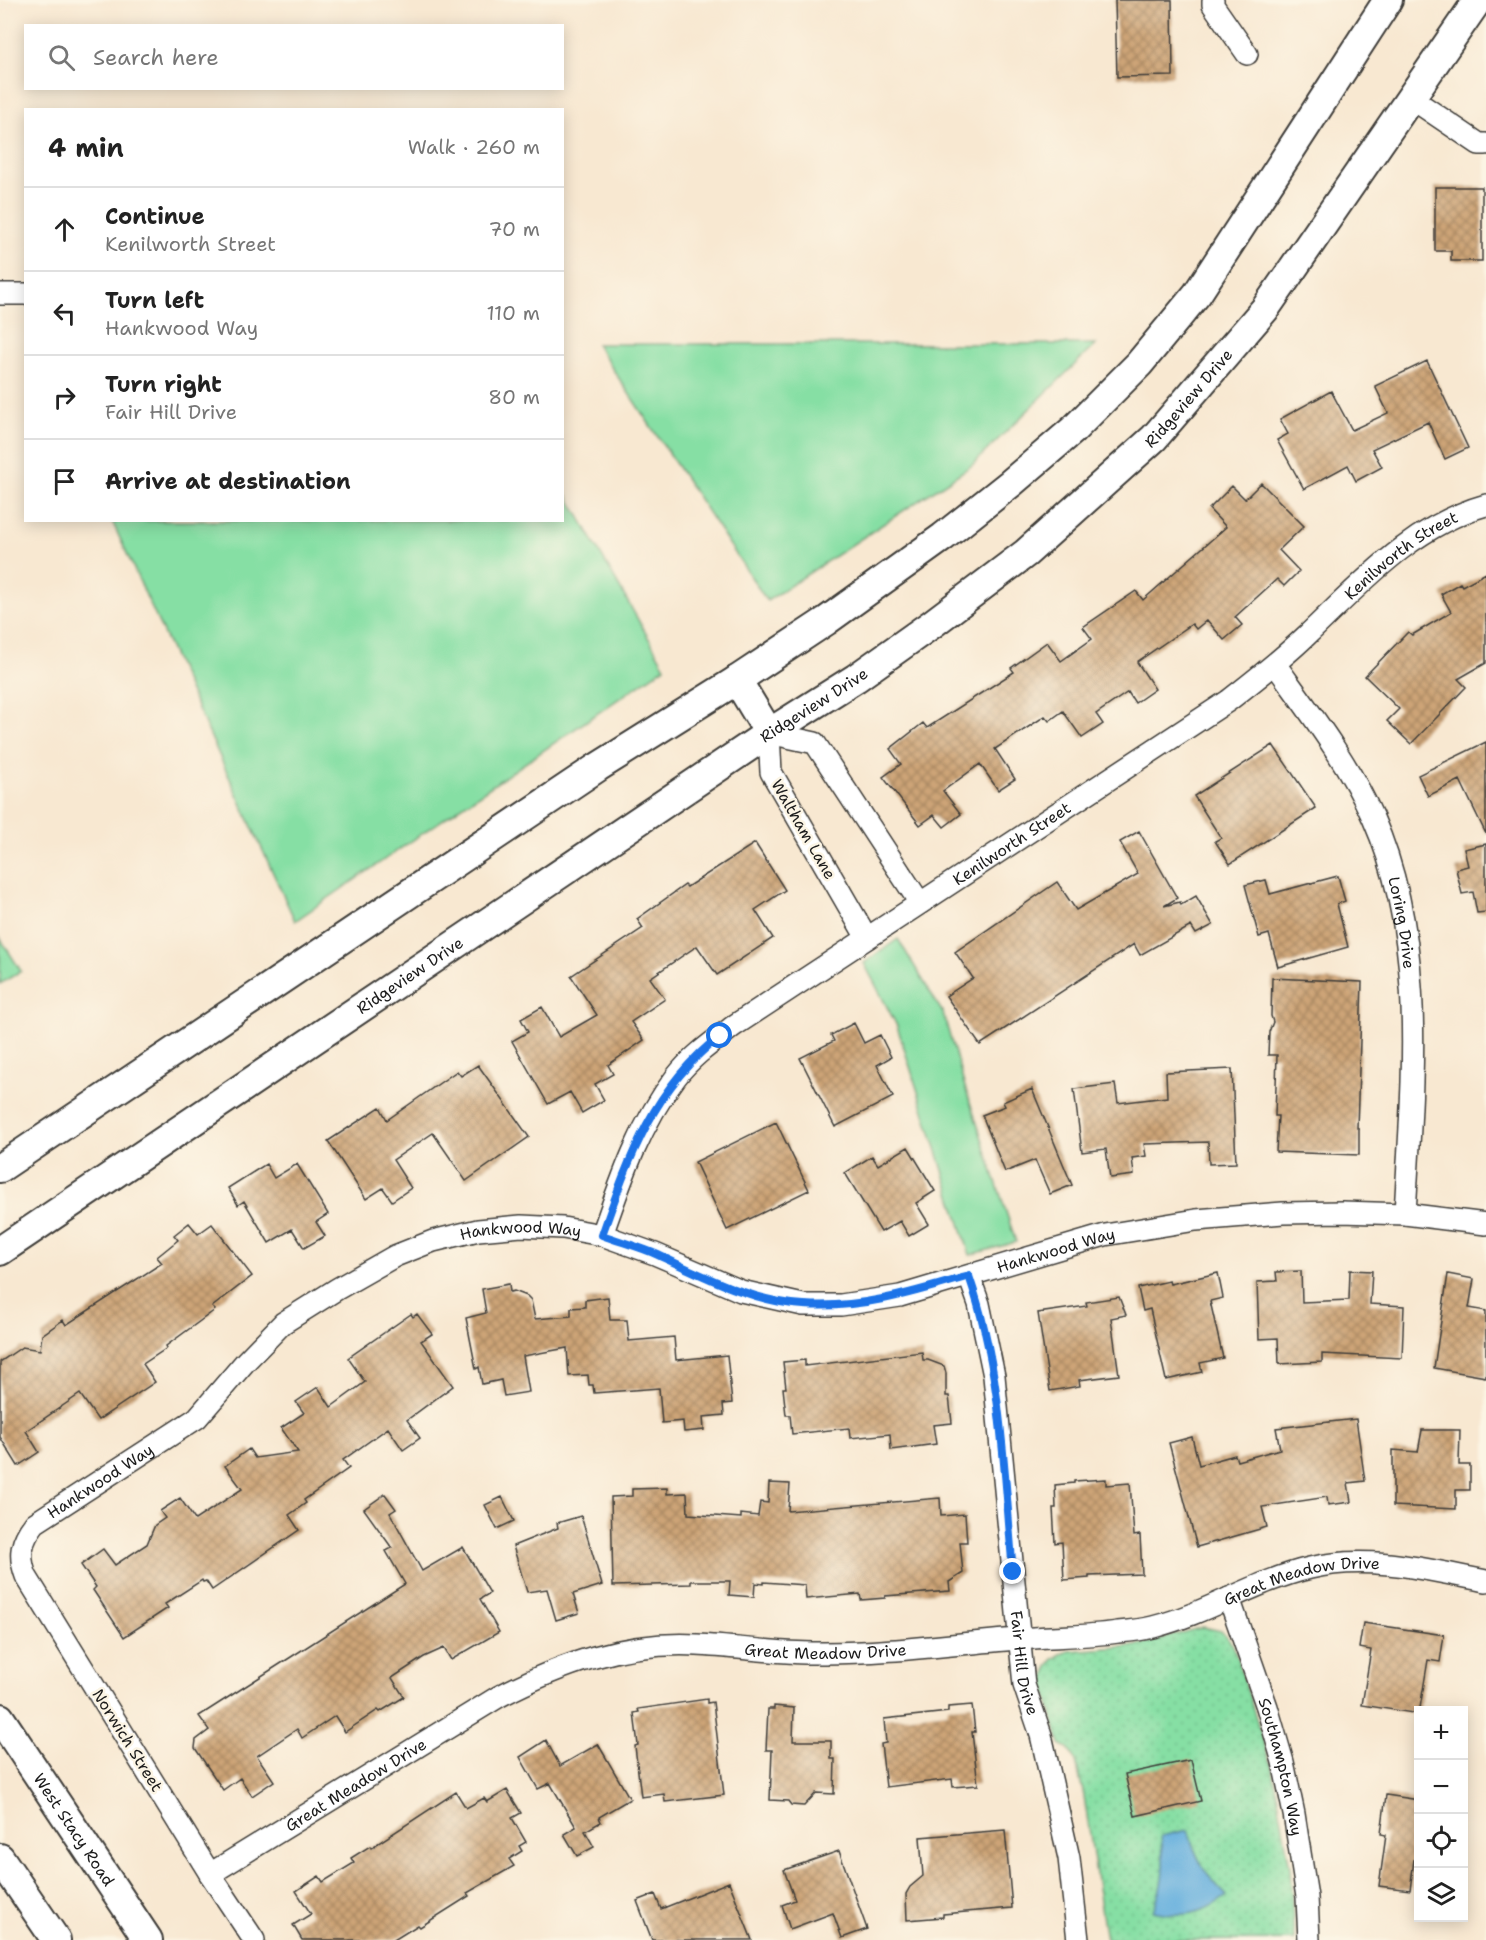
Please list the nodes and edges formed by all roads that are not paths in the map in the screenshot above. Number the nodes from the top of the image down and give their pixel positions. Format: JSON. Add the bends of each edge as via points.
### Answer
{"nodes":[{"id":1,"x":1213,"y":0,"type":"edge"},
{"id":2,"x":1388,"y":0,"type":"edge"},
{"id":3,"x":1478,"y":0,"type":"edge"},
{"id":4,"x":1247,"y":54,"type":"dead end"},
{"id":5,"x":1411,"y":98,"type":"junction"},
{"id":6,"x":1486,"y":144,"type":"edge"},
{"id":7,"x":0,"y":294,"type":"edge"},
{"id":8,"x":24,"y":294,"type":"edge"},
{"id":9,"x":1486,"y":505,"type":"edge"},
{"id":10,"x":1275,"y":664,"type":"junction"},
{"id":11,"x":737,"y":680,"type":"junction"},
{"id":12,"x":769,"y":733,"type":"junction"},
{"id":13,"x":920,"y":903,"type":"junction"},
{"id":14,"x":867,"y":938,"type":"junction"},
{"id":15,"x":0,"y":1168,"type":"edge"},
{"id":16,"x":1405,"y":1214,"type":"junction"},
{"id":17,"x":1486,"y":1224,"type":"edge"},
{"id":18,"x":602,"y":1235,"type":"junction"},
{"id":19,"x":0,"y":1251,"type":"edge"},
{"id":20,"x":969,"y":1276,"type":"junction"},
{"id":21,"x":26,"y":1534,"type":"joint"},
{"id":22,"x":1486,"y":1581,"type":"edge"},
{"id":23,"x":1229,"y":1598,"type":"junction"},
{"id":24,"x":1018,"y":1639,"type":"junction"},
{"id":25,"x":0,"y":1718,"type":"edge"},
{"id":26,"x":0,"y":1858,"type":"edge"},
{"id":27,"x":210,"y":1874,"type":"junction"},
{"id":28,"x":56,"y":1940,"type":"edge"},
{"id":29,"x":148,"y":1940,"type":"edge"},
{"id":30,"x":254,"y":1940,"type":"edge"},
{"id":31,"x":1078,"y":1940,"type":"edge"},
{"id":32,"x":1310,"y":1940,"type":"edge"}],
"edges":[{"from":1,"to":4,"type":"street"},
{"from":2,"to":11,"type":"main road","via":[[1197,294],[1139,364],[1073,430],[944,537]]},
{"from":3,"to":5,"type":"main road","name":"Ridgeview Drive"},
{"from":5,"to":6,"type":"street","via":[[1479,144]]},
{"from":5,"to":12,"type":"main road","name":"Ridgeview Drive","via":[[1265,309],[1154,438],[1026,553],[856,678]]},
{"from":7,"to":8,"type":"street"},
{"from":9,"to":10,"type":"street","name":"Kenilworth Street","via":[[1450,519],[1391,555]]},
{"from":10,"to":13,"type":"street","name":"Kenilworth Street","via":[[1228,701]]},
{"from":10,"to":16,"type":"street","name":"Loring Drive","via":[[1356,783],[1384,845],[1402,912],[1409,956],[1412,1068]]},
{"from":11,"to":12,"type":"main road"},
{"from":11,"to":15,"type":"main road","via":[[579,780]]},
{"from":12,"to":13,"type":"street","via":[[815,744]]},
{"from":12,"to":14,"type":"street","name":"Waltham Lane","via":[[771,772]]},
{"from":12,"to":19,"type":"main road","name":"Ridgeview Drive"},
{"from":13,"to":14,"type":"street","name":"Kenilworth Street"},
{"from":14,"to":18,"type":"street","name":"Kenilworth Street","via":[[735,1025],[705,1047],[677,1076],[636,1143]]},
{"from":16,"to":17,"type":"street","name":"Hankwood Way"},
{"from":16,"to":20,"type":"street","name":"Hankwood Way","via":[[1283,1213],[1196,1220],[1106,1235]]},
{"from":18,"to":20,"type":"street","name":"Hankwood Way","via":[[741,1291],[803,1305],[870,1302]]},
{"from":18,"to":21,"type":"street","name":"Hankwood Way","via":[[521,1226],[478,1230],[394,1256],[284,1323],[197,1418],[35,1523]]},
{"from":20,"to":24,"type":"street","name":"Fair Hill Drive","via":[[994,1376]]},
{"from":21,"to":27,"type":"street","name":"Norwich Street","via":[[21,1548],[26,1576]]},
{"from":22,"to":23,"type":"street","name":"Great Meadow Drive","via":[[1396,1564],[1355,1562],[1312,1567]]},
{"from":23,"to":24,"type":"street","name":"Great Meadow Drive","via":[[1153,1627]]},
{"from":23,"to":32,"type":"street","name":"Southampton Way","via":[[1283,1762],[1307,1897]]},
{"from":24,"to":27,"type":"street","name":"Great Meadow Drive","via":[[880,1652],[822,1653],[662,1645],[586,1658],[539,1675],[498,1697]]},
{"from":24,"to":31,"type":"street","name":"Fair Hill Drive","via":[[1024,1686],[1041,1735],[1069,1858]]},
{"from":25,"to":29,"type":"main road","name":"West Stacy Road"},
{"from":26,"to":28,"type":"main road"},
{"from":27,"to":30,"type":"street","name":"Norwich Street"}]}
